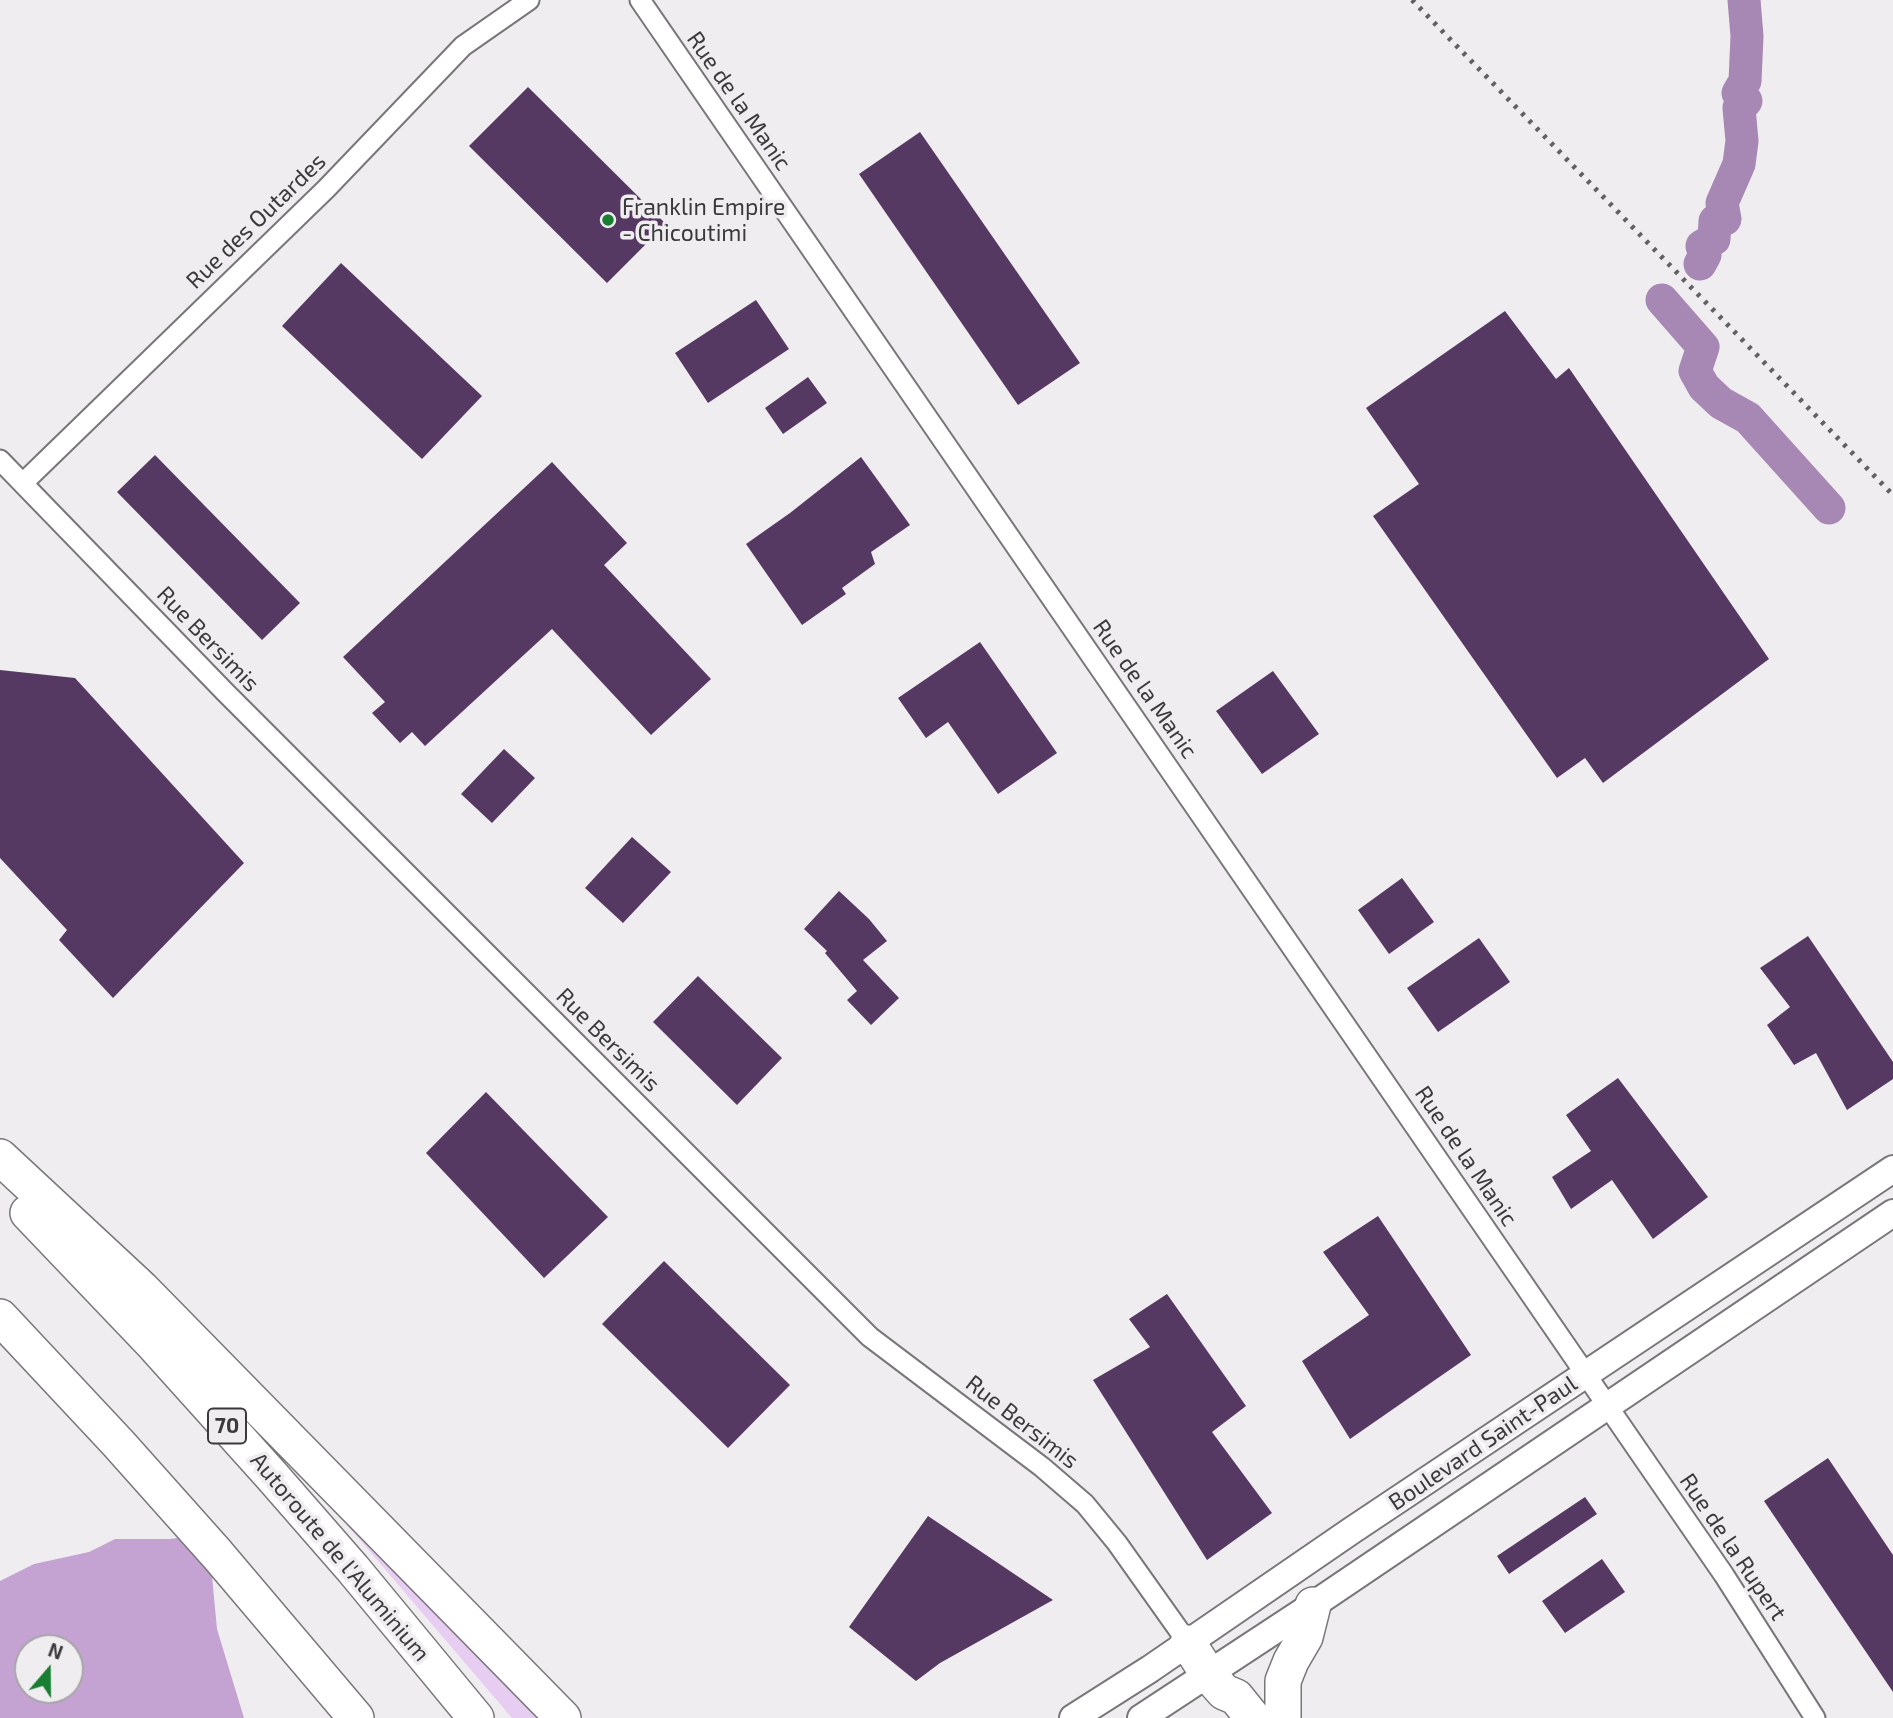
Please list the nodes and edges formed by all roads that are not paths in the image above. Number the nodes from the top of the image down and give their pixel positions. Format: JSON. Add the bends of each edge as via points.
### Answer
{"nodes":[{"id":1,"x":529,"y":0,"type":"edge"},
{"id":2,"x":640,"y":0,"type":"edge"},
{"id":3,"x":0,"y":460,"type":"edge"},
{"id":4,"x":23,"y":483,"type":"junction"},
{"id":5,"x":0,"y":1157,"type":"edge"},
{"id":6,"x":1893,"y":1169,"type":"edge"},
{"id":7,"x":0,"y":1184,"type":"edge"},
{"id":8,"x":1893,"y":1213,"type":"edge"},
{"id":9,"x":0,"y":1317,"type":"edge"},
{"id":10,"x":1586,"y":1374,"type":"junction"},
{"id":11,"x":1608,"y":1406,"type":"junction"},
{"id":12,"x":1313,"y":1605,"type":"junction"},
{"id":13,"x":1188,"y":1643,"type":"junction"},
{"id":14,"x":1219,"y":1695,"type":"edge"},
{"id":15,"x":356,"y":1718,"type":"edge"},
{"id":16,"x":476,"y":1718,"type":"edge"},
{"id":17,"x":563,"y":1718,"type":"edge"},
{"id":18,"x":1073,"y":1718,"type":"edge"},
{"id":19,"x":1141,"y":1718,"type":"edge"},
{"id":20,"x":1253,"y":1718,"type":"edge"},
{"id":21,"x":1283,"y":1718,"type":"edge"},
{"id":22,"x":1815,"y":1718,"type":"edge"}],
"edges":[{"from":1,"to":4,"type":"street","name":"Rue des Outardes","via":[[463,46],[326,189]]},
{"from":2,"to":10,"type":"street","name":"Rue de la Manic"},
{"from":3,"to":4,"type":"street","name":"Rue Bersimis"},
{"from":4,"to":13,"type":"street","name":"Rue Bersimis","via":[[870,1337],[1085,1504]]},
{"from":5,"to":17,"type":"highway","via":[[142,1289]]},
{"from":6,"to":10,"type":"main road","name":"Boulevard Saint-Paul"},
{"from":7,"to":16,"type":"highway","name":"Autoroute de l'Aluminium","number":"70","via":[[271,1475]]},
{"from":8,"to":11,"type":"main road","name":"Boulevard Saint-Paul"},
{"from":9,"to":15,"type":"highway","via":[[184,1516]]},
{"from":10,"to":11,"type":"street","name":"Rue de la Manic"},
{"from":10,"to":13,"type":"main road","name":"Boulevard Saint-Paul"},
{"from":11,"to":12,"type":"main road","name":"Boulevard Saint-Paul"},
{"from":11,"to":22,"type":"street","name":"Rue de la Rupert"},
{"from":12,"to":14,"type":"main road","name":"Boulevard Saint-Paul"},
{"from":12,"to":21,"type":"highway","via":[[1305,1637],[1283,1681]]},
{"from":13,"to":14,"type":"highway"},
{"from":13,"to":18,"type":"main road","name":"Boulevard Saint-Paul"},
{"from":14,"to":19,"type":"main road","name":"Boulevard Saint-Paul"},
{"from":14,"to":20,"type":"highway","via":[[1236,1697]]}]}
